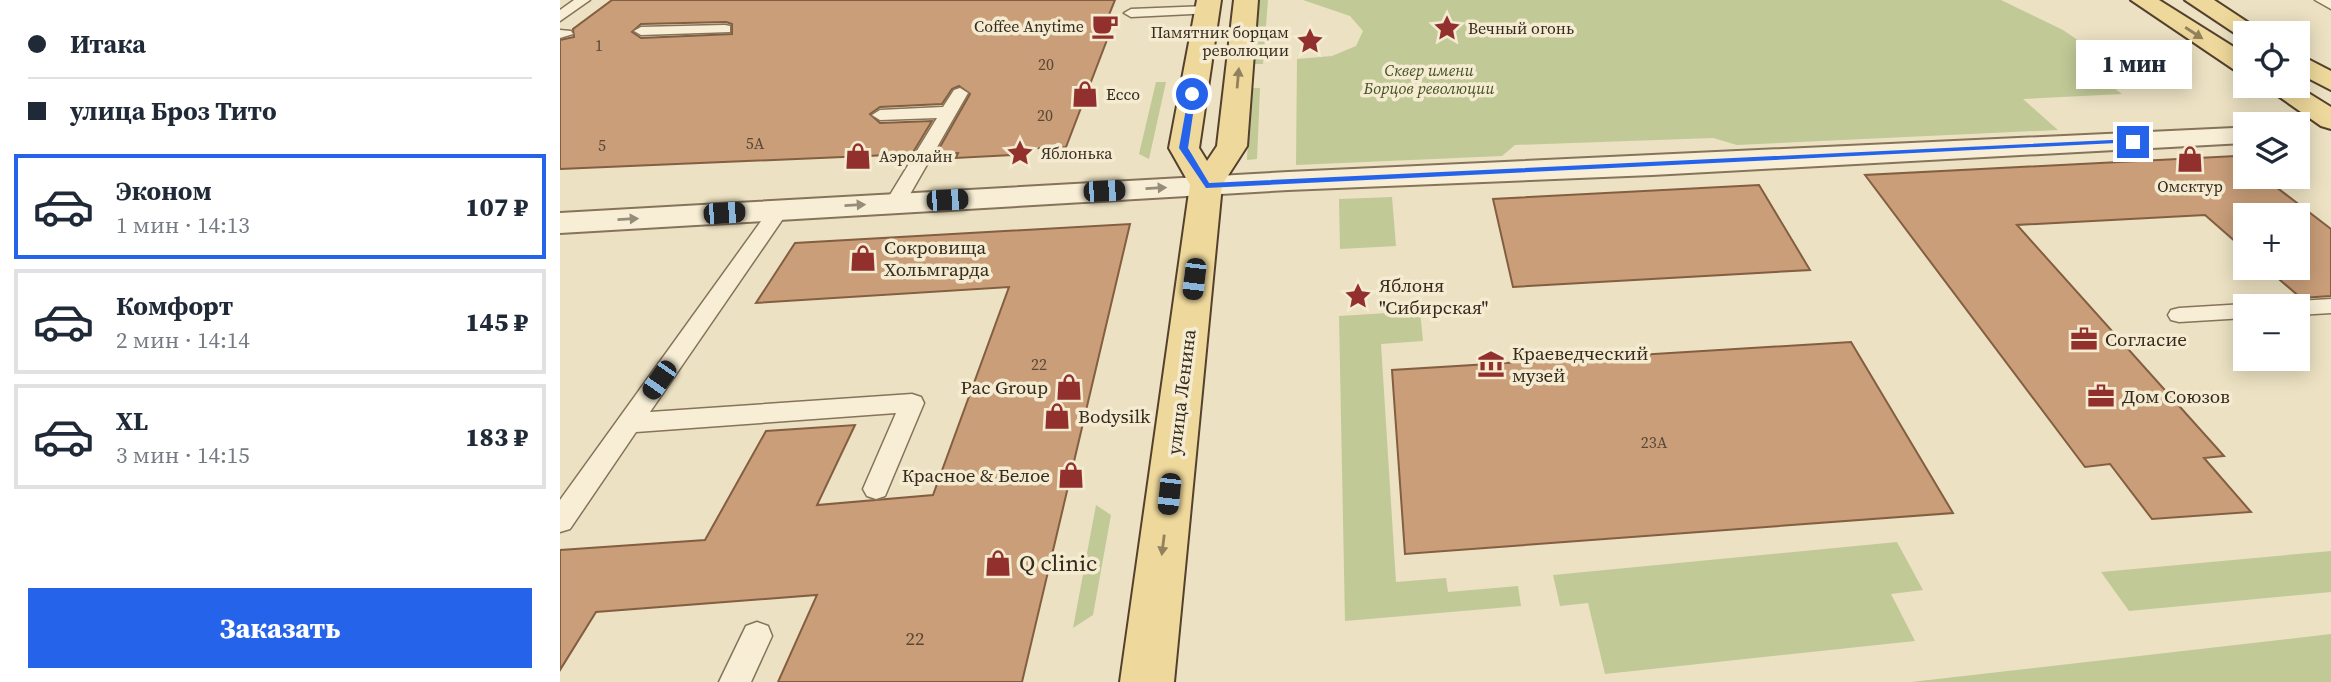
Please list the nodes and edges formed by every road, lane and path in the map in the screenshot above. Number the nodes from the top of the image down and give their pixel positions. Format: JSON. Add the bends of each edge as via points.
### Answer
{"nodes":[{"id":1,"x":583,"y":0,"type":"edge"},
{"id":2,"x":1246,"y":0,"type":"edge"},
{"id":3,"x":2143,"y":0,"type":"edge"},
{"id":4,"x":2197,"y":0,"type":"edge"},
{"id":5,"x":2322,"y":0,"type":"edge"},
{"id":6,"x":1208,"y":5,"type":"edge"},
{"id":7,"x":2331,"y":5,"type":"edge"},
{"id":8,"x":1131,"y":13,"type":"dead end"},
{"id":9,"x":560,"y":17,"type":"edge"},
{"id":10,"x":2233,"y":22,"type":"edge"},
{"id":11,"x":724,"y":29,"type":"dead end"},
{"id":12,"x":641,"y":32,"type":"dead end"},
{"id":13,"x":2233,"y":57,"type":"edge"},
{"id":14,"x":2310,"y":69,"type":"edge"},
{"id":15,"x":2331,"y":82,"type":"edge"},
{"id":16,"x":960,"y":93,"type":"dead end"},
{"id":17,"x":2296,"y":98,"type":"edge"},
{"id":18,"x":949,"y":112,"type":"junction"},
{"id":19,"x":880,"y":114,"type":"dead end"},
{"id":20,"x":2331,"y":120,"type":"edge"},
{"id":21,"x":2233,"y":137,"type":"edge"},
{"id":22,"x":1206,"y":186,"type":"junction"},
{"id":23,"x":895,"y":203,"type":"junction"},
{"id":24,"x":779,"y":210,"type":"junction"},
{"id":25,"x":560,"y":223,"type":"edge"},
{"id":26,"x":2331,"y":306,"type":"edge"},
{"id":27,"x":2310,"y":307,"type":"edge"},
{"id":28,"x":2233,"y":312,"type":"edge"},
{"id":29,"x":2179,"y":315,"type":"dead end"},
{"id":30,"x":629,"y":423,"type":"junction"},
{"id":31,"x":876,"y":489,"type":"dead end"},
{"id":32,"x":560,"y":521,"type":"edge"},
{"id":33,"x":757,"y":636,"type":"dead end"},
{"id":34,"x":735,"y":682,"type":"edge"},
{"id":35,"x":1147,"y":682,"type":"edge"}],
"edges":[{"from":1,"to":9,"type":"lane"},
{"from":22,"to":2,"type":"main road","name":"улица Ленина","one_way":true,"via":[[1232,146]]},
{"from":3,"to":13,"type":"main road","one_way":true},
{"from":4,"to":10,"type":"main road"},
{"from":5,"to":7,"type":"lane"},
{"from":6,"to":8,"type":"lane"},
{"from":6,"to":22,"type":"main road","via":[[1184,148]]},
{"from":11,"to":12,"type":"lane"},
{"from":14,"to":15,"type":"main road"},
{"from":16,"to":18,"type":"lane"},
{"from":17,"to":20,"type":"main road"},
{"from":18,"to":19,"type":"lane"},
{"from":18,"to":23,"type":"lane"},
{"from":21,"to":22,"type":"street"},
{"from":23,"to":22,"type":"street","one_way":true},
{"from":22,"to":35,"type":"main road","name":"улица Ленина","one_way":true},
{"from":24,"to":23,"type":"street","one_way":true},
{"from":25,"to":24,"type":"street","one_way":true},
{"from":24,"to":30,"type":"lane"},
{"from":26,"to":27,"type":"lane"},
{"from":28,"to":29,"type":"lane"},
{"from":30,"to":31,"type":"lane","via":[[912,403]]},
{"from":30,"to":32,"type":"lane"},
{"from":33,"to":34,"type":"lane"}]}
